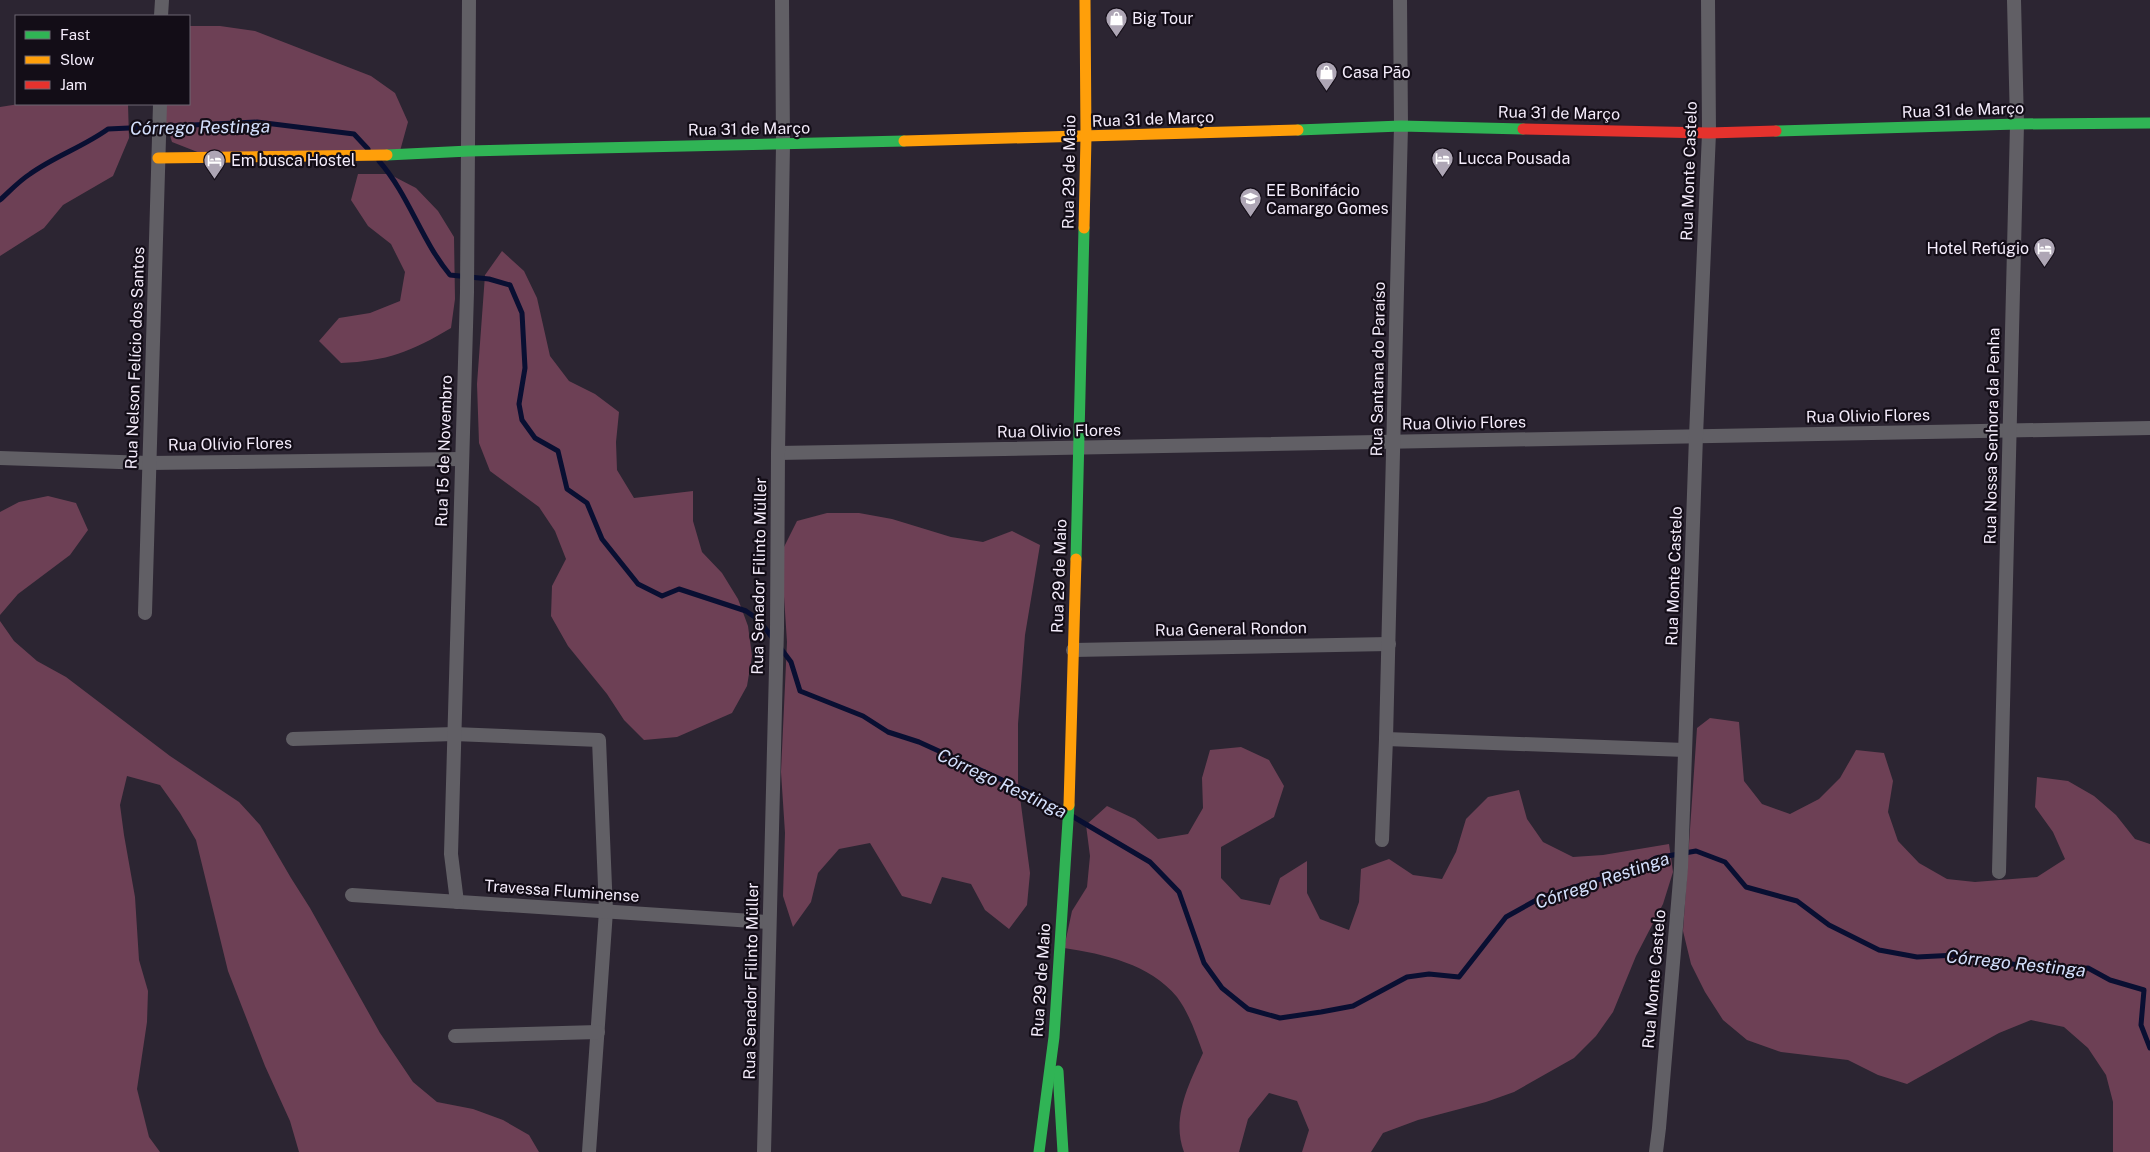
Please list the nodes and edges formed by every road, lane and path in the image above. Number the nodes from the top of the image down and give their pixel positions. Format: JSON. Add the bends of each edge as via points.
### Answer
{"nodes":[{"id":1,"x":162,"y":0,"type":"edge"},
{"id":2,"x":469,"y":0,"type":"edge"},
{"id":3,"x":782,"y":0,"type":"edge"},
{"id":4,"x":1085,"y":0,"type":"edge"},
{"id":5,"x":1400,"y":0,"type":"edge"},
{"id":6,"x":1708,"y":0,"type":"edge"},
{"id":7,"x":2014,"y":0,"type":"edge"},
{"id":8,"x":161,"y":15,"type":"edge"},
{"id":9,"x":160,"y":107,"type":"edge"},
{"id":10,"x":2150,"y":123,"type":"edge"},
{"id":11,"x":2017,"y":124,"type":"junction"},
{"id":12,"x":1401,"y":126,"type":"junction"},
{"id":13,"x":1710,"y":133,"type":"junction"},
{"id":14,"x":1086,"y":137,"type":"junction"},
{"id":15,"x":783,"y":144,"type":"junction"},
{"id":16,"x":469,"y":151,"type":"junction"},
{"id":17,"x":158,"y":158,"type":"junction"},
{"id":18,"x":2150,"y":428,"type":"edge"},
{"id":19,"x":2010,"y":430,"type":"junction"},
{"id":20,"x":1696,"y":436,"type":"junction"},
{"id":21,"x":1394,"y":442,"type":"junction"},
{"id":22,"x":1078,"y":448,"type":"junction"},
{"id":23,"x":778,"y":453,"type":"junction"},
{"id":24,"x":0,"y":458,"type":"edge"},
{"id":25,"x":461,"y":459,"type":"junction"},
{"id":26,"x":149,"y":463,"type":"junction"},
{"id":27,"x":145,"y":613,"type":"dead end"},
{"id":28,"x":1389,"y":644,"type":"junction"},
{"id":29,"x":1073,"y":650,"type":"junction"},
{"id":30,"x":454,"y":734,"type":"junction"},
{"id":31,"x":293,"y":739,"type":"dead end"},
{"id":32,"x":1386,"y":739,"type":"junction"},
{"id":33,"x":1685,"y":750,"type":"junction"},
{"id":34,"x":1382,"y":840,"type":"dead end"},
{"id":35,"x":1999,"y":872,"type":"dead end"},
{"id":36,"x":352,"y":895,"type":"dead end"},
{"id":37,"x":457,"y":902,"type":"junction"},
{"id":38,"x":606,"y":911,"type":"junction"},
{"id":39,"x":770,"y":922,"type":"junction"},
{"id":40,"x":598,"y":1032,"type":"junction"},
{"id":41,"x":455,"y":1036,"type":"dead end"},
{"id":42,"x":1054,"y":1037,"type":"junction"},
{"id":43,"x":589,"y":1152,"type":"edge"},
{"id":44,"x":764,"y":1152,"type":"edge"},
{"id":45,"x":1038,"y":1152,"type":"edge"},
{"id":46,"x":1063,"y":1152,"type":"edge"},
{"id":47,"x":1656,"y":1152,"type":"edge"}],
"edges":[{"from":1,"to":8,"type":"street"},
{"from":2,"to":16,"type":"street","name":"Rua 15 de Novembro"},
{"from":3,"to":15,"type":"street","name":"Rua Senador Filinto Müller"},
{"from":4,"to":14,"type":"street","name":"Rua 29 de Maio"},
{"from":5,"to":12,"type":"street","name":"Rua Santana do Paraíso"},
{"from":6,"to":13,"type":"street","name":"Rua Monte Castelo"},
{"from":7,"to":11,"type":"street","name":"Rua Nossa Senhora da Penha"},
{"from":9,"to":17,"type":"street","name":"Rua Nelson Felício dos Santos"},
{"from":10,"to":11,"type":"street","name":"Rua 31 de Março"},
{"from":11,"to":13,"type":"street","name":"Rua 31 de Março"},
{"from":11,"to":19,"type":"street","name":"Rua Nossa Senhora da Penha"},
{"from":12,"to":13,"type":"street","name":"Rua 31 de Março"},
{"from":12,"to":14,"type":"street","name":"Rua 31 de Março"},
{"from":12,"to":21,"type":"street","name":"Rua Santana do Paraíso"},
{"from":13,"to":20,"type":"street","name":"Rua Monte Castelo"},
{"from":14,"to":15,"type":"street","name":"Rua 31 de Março"},
{"from":14,"to":22,"type":"street","name":"Rua 29 de Maio"},
{"from":15,"to":16,"type":"street","name":"Rua 31 de Março"},
{"from":15,"to":23,"type":"street","name":"Rua Senador Filinto Müller"},
{"from":16,"to":17,"type":"street","name":"Rua 31 de Março","via":[[358,156]]},
{"from":16,"to":25,"type":"street","name":"Rua 15 de Novembro"},
{"from":17,"to":26,"type":"street","name":"Rua Nelson Felício dos Santos"},
{"from":18,"to":19,"type":"street","name":"Rua Olivio Flores"},
{"from":19,"to":20,"type":"street","name":"Rua Olivio Flores"},
{"from":19,"to":35,"type":"street","name":"Rua Nossa Senhora da Penha"},
{"from":20,"to":21,"type":"street","name":"Rua Olivio Flores"},
{"from":20,"to":33,"type":"street","name":"Rua Monte Castelo"},
{"from":21,"to":22,"type":"street","name":"Rua Olivio Flores"},
{"from":21,"to":28,"type":"street","name":"Rua Santana do Paraíso"},
{"from":22,"to":23,"type":"street","name":"Rua Olivio Flores"},
{"from":22,"to":29,"type":"street","name":"Rua 29 de Maio"},
{"from":23,"to":39,"type":"street","name":"Rua Senador Filinto Müller"},
{"from":24,"to":26,"type":"street","name":"Rua Olívio Flores"},
{"from":25,"to":26,"type":"street","name":"Rua Olívio Flores"},
{"from":25,"to":30,"type":"street","name":"Rua 15 de Novembro"},
{"from":26,"to":27,"type":"street","name":"Rua Nelson Felício dos Santos"},
{"from":28,"to":29,"type":"street","name":"Rua General Rondon"},
{"from":28,"to":32,"type":"street","name":"Rua Santana do Paraíso"},
{"from":29,"to":42,"type":"street","name":"Rua 29 de Maio","via":[[1070,786]]},
{"from":30,"to":31,"type":"street"},
{"from":30,"to":37,"type":"street","name":"Rua 15 de Novembro","via":[[451,854]]},
{"from":30,"to":38,"type":"street","via":[[599,740]]},
{"from":32,"to":33,"type":"street"},
{"from":32,"to":34,"type":"street","name":"Rua Santana do Paraíso"},
{"from":33,"to":47,"type":"street","name":"Rua Monte Castelo","via":[[1681,868]]},
{"from":36,"to":37,"type":"street","name":"Travessa Fluminense"},
{"from":37,"to":38,"type":"street","name":"Travessa Fluminense"},
{"from":38,"to":39,"type":"street","name":"Travessa Fluminense"},
{"from":38,"to":40,"type":"street"},
{"from":39,"to":44,"type":"street","name":"Rua Senador Filinto Müller"},
{"from":40,"to":41,"type":"street"},
{"from":40,"to":43,"type":"street"},
{"from":42,"to":45,"type":"street","name":"Rua 29 de Maio"},
{"from":42,"to":46,"type":"street"}]}
